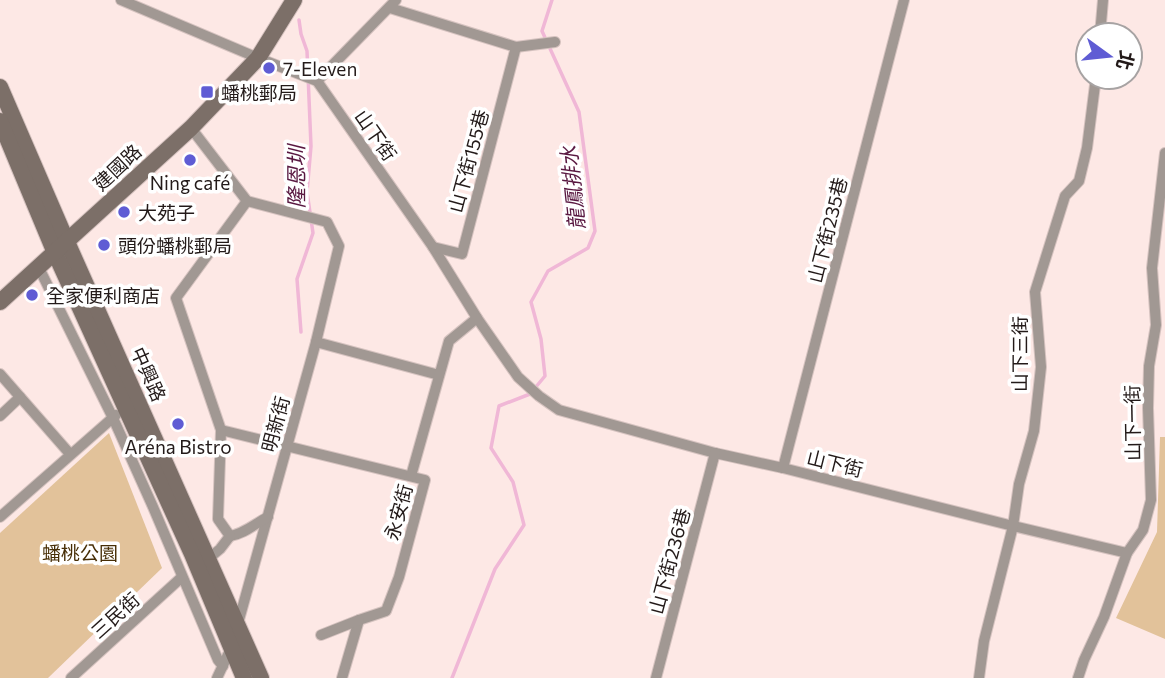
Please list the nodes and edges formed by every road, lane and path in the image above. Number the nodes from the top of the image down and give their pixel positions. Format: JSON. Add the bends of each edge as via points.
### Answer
{"nodes":[{"id":1,"x":121,"y":0,"type":"edge"},
{"id":2,"x":294,"y":0,"type":"edge"},
{"id":3,"x":904,"y":0,"type":"edge"},
{"id":4,"x":1103,"y":0,"type":"edge"},
{"id":5,"x":393,"y":4,"type":"edge"},
{"id":6,"x":1101,"y":21,"type":"edge"},
{"id":7,"x":553,"y":42,"type":"dead end"},
{"id":8,"x":516,"y":47,"type":"junction"},
{"id":9,"x":258,"y":58,"type":"junction"},
{"id":10,"x":311,"y":79,"type":"junction"},
{"id":11,"x":0,"y":87,"type":"edge"},
{"id":12,"x":1094,"y":91,"type":"edge"},
{"id":13,"x":0,"y":121,"type":"edge"},
{"id":14,"x":191,"y":128,"type":"junction"},
{"id":15,"x":1165,"y":153,"type":"edge"},
{"id":16,"x":247,"y":201,"type":"junction"},
{"id":17,"x":433,"y":247,"type":"junction"},
{"id":18,"x":61,"y":248,"type":"junction"},
{"id":19,"x":39,"y":268,"type":"junction"},
{"id":20,"x":0,"y":302,"type":"edge"},
{"id":21,"x":477,"y":318,"type":"junction"},
{"id":22,"x":316,"y":342,"type":"junction"},
{"id":23,"x":0,"y":374,"type":"edge"},
{"id":24,"x":439,"y":375,"type":"junction"},
{"id":25,"x":20,"y":397,"type":"junction"},
{"id":26,"x":120,"y":413,"type":"junction"},
{"id":27,"x":0,"y":416,"type":"edge"},
{"id":28,"x":221,"y":430,"type":"junction"},
{"id":29,"x":288,"y":446,"type":"junction"},
{"id":30,"x":715,"y":453,"type":"junction"},
{"id":31,"x":71,"y":454,"type":"junction"},
{"id":32,"x":783,"y":468,"type":"junction"},
{"id":33,"x":411,"y":476,"type":"junction"},
{"id":34,"x":0,"y":517,"type":"edge"},
{"id":35,"x":268,"y":517,"type":"junction"},
{"id":36,"x":1013,"y":526,"type":"junction"},
{"id":37,"x":230,"y":536,"type":"junction"},
{"id":38,"x":1127,"y":553,"type":"junction"},
{"id":39,"x":208,"y":559,"type":"junction"},
{"id":40,"x":182,"y":577,"type":"junction"},
{"id":41,"x":359,"y":620,"type":"junction"},
{"id":42,"x":320,"y":635,"type":"dead end"},
{"id":43,"x":234,"y":636,"type":"junction"},
{"id":44,"x":223,"y":666,"type":"junction"},
{"id":45,"x":71,"y":678,"type":"edge"},
{"id":46,"x":217,"y":678,"type":"edge"},
{"id":47,"x":244,"y":678,"type":"edge"},
{"id":48,"x":261,"y":678,"type":"edge"},
{"id":49,"x":342,"y":678,"type":"edge"},
{"id":50,"x":656,"y":678,"type":"edge"},
{"id":51,"x":979,"y":678,"type":"edge"},
{"id":52,"x":1078,"y":678,"type":"edge"}],
"edges":[{"from":1,"to":9,"type":"street"},
{"from":2,"to":9,"type":"street","name":"建國路"},
{"from":3,"to":32,"type":"street","name":"山下街235巷"},
{"from":4,"to":6,"type":"street"},
{"from":5,"to":8,"type":"street"},
{"from":5,"to":10,"type":"street"},
{"from":7,"to":8,"type":"street"},
{"from":8,"to":17,"type":"street","name":"山下街155巷","via":[[462,254]]},
{"from":9,"to":10,"type":"street"},
{"from":9,"to":14,"type":"street","name":"建國路"},
{"from":10,"to":17,"type":"street","name":"山下街"},
{"from":11,"to":18,"type":"street","name":"中興路"},
{"from":12,"to":36,"type":"street","name":"山下三街","via":[[1079,181],[1065,196],[1035,292],[1041,367],[1034,431],[1018,484]]},
{"from":13,"to":18,"type":"street","name":"中興路"},
{"from":14,"to":16,"type":"street"},
{"from":14,"to":18,"type":"street","name":"建國路"},
{"from":15,"to":38,"type":"street","name":"山下一街","via":[[1152,268],[1156,325],[1149,366],[1151,500],[1143,530]]},
{"from":16,"to":22,"type":"street","name":"明新街","via":[[327,222],[339,246]]},
{"from":16,"to":28,"type":"street","via":[[176,298]]},
{"from":17,"to":21,"type":"street","name":"山下街"},
{"from":18,"to":19,"type":"street","name":"建國路"},
{"from":18,"to":26,"type":"street","name":"中興路"},
{"from":18,"to":39,"type":"street","name":"中興路"},
{"from":19,"to":20,"type":"street","name":"建國路"},
{"from":19,"to":26,"type":"street"},
{"from":21,"to":24,"type":"street","name":"永安街","via":[[449,341]]},
{"from":21,"to":30,"type":"street","name":"山下街","via":[[524,384],[559,410]]},
{"from":22,"to":24,"type":"street"},
{"from":22,"to":29,"type":"street","name":"明新街"},
{"from":23,"to":25,"type":"street"},
{"from":24,"to":33,"type":"street","name":"永安街"},
{"from":25,"to":27,"type":"street"},
{"from":25,"to":31,"type":"street"},
{"from":26,"to":31,"type":"street"},
{"from":26,"to":40,"type":"street"},
{"from":26,"to":43,"type":"street","name":"中興路"},
{"from":28,"to":29,"type":"street"},
{"from":28,"to":37,"type":"street","via":[[218,519]]},
{"from":29,"to":33,"type":"street"},
{"from":29,"to":35,"type":"street","name":"明新街"},
{"from":30,"to":32,"type":"street","name":"山下街"},
{"from":30,"to":50,"type":"street","name":"山下街236巷"},
{"from":31,"to":34,"type":"street"},
{"from":32,"to":36,"type":"street","name":"山下街"},
{"from":33,"to":41,"type":"street","name":"永安街","via":[[425,480],[399,577],[386,611]]},
{"from":35,"to":37,"type":"street"},
{"from":35,"to":43,"type":"street","name":"明新街"},
{"from":36,"to":38,"type":"street","name":"山下街"},
{"from":36,"to":51,"type":"street","name":"山下三街"},
{"from":37,"to":39,"type":"street"},
{"from":38,"to":52,"type":"street","name":"山下一街"},
{"from":39,"to":43,"type":"street","name":"中興路"},
{"from":40,"to":44,"type":"street"},
{"from":40,"to":45,"type":"street","name":"三民街"},
{"from":41,"to":42,"type":"street"},
{"from":41,"to":49,"type":"street"},
{"from":43,"to":44,"type":"street","name":"明新街"},
{"from":43,"to":47,"type":"street","name":"中興路"},
{"from":43,"to":48,"type":"street","name":"中興路"},
{"from":44,"to":46,"type":"street","name":"明新街"}]}
